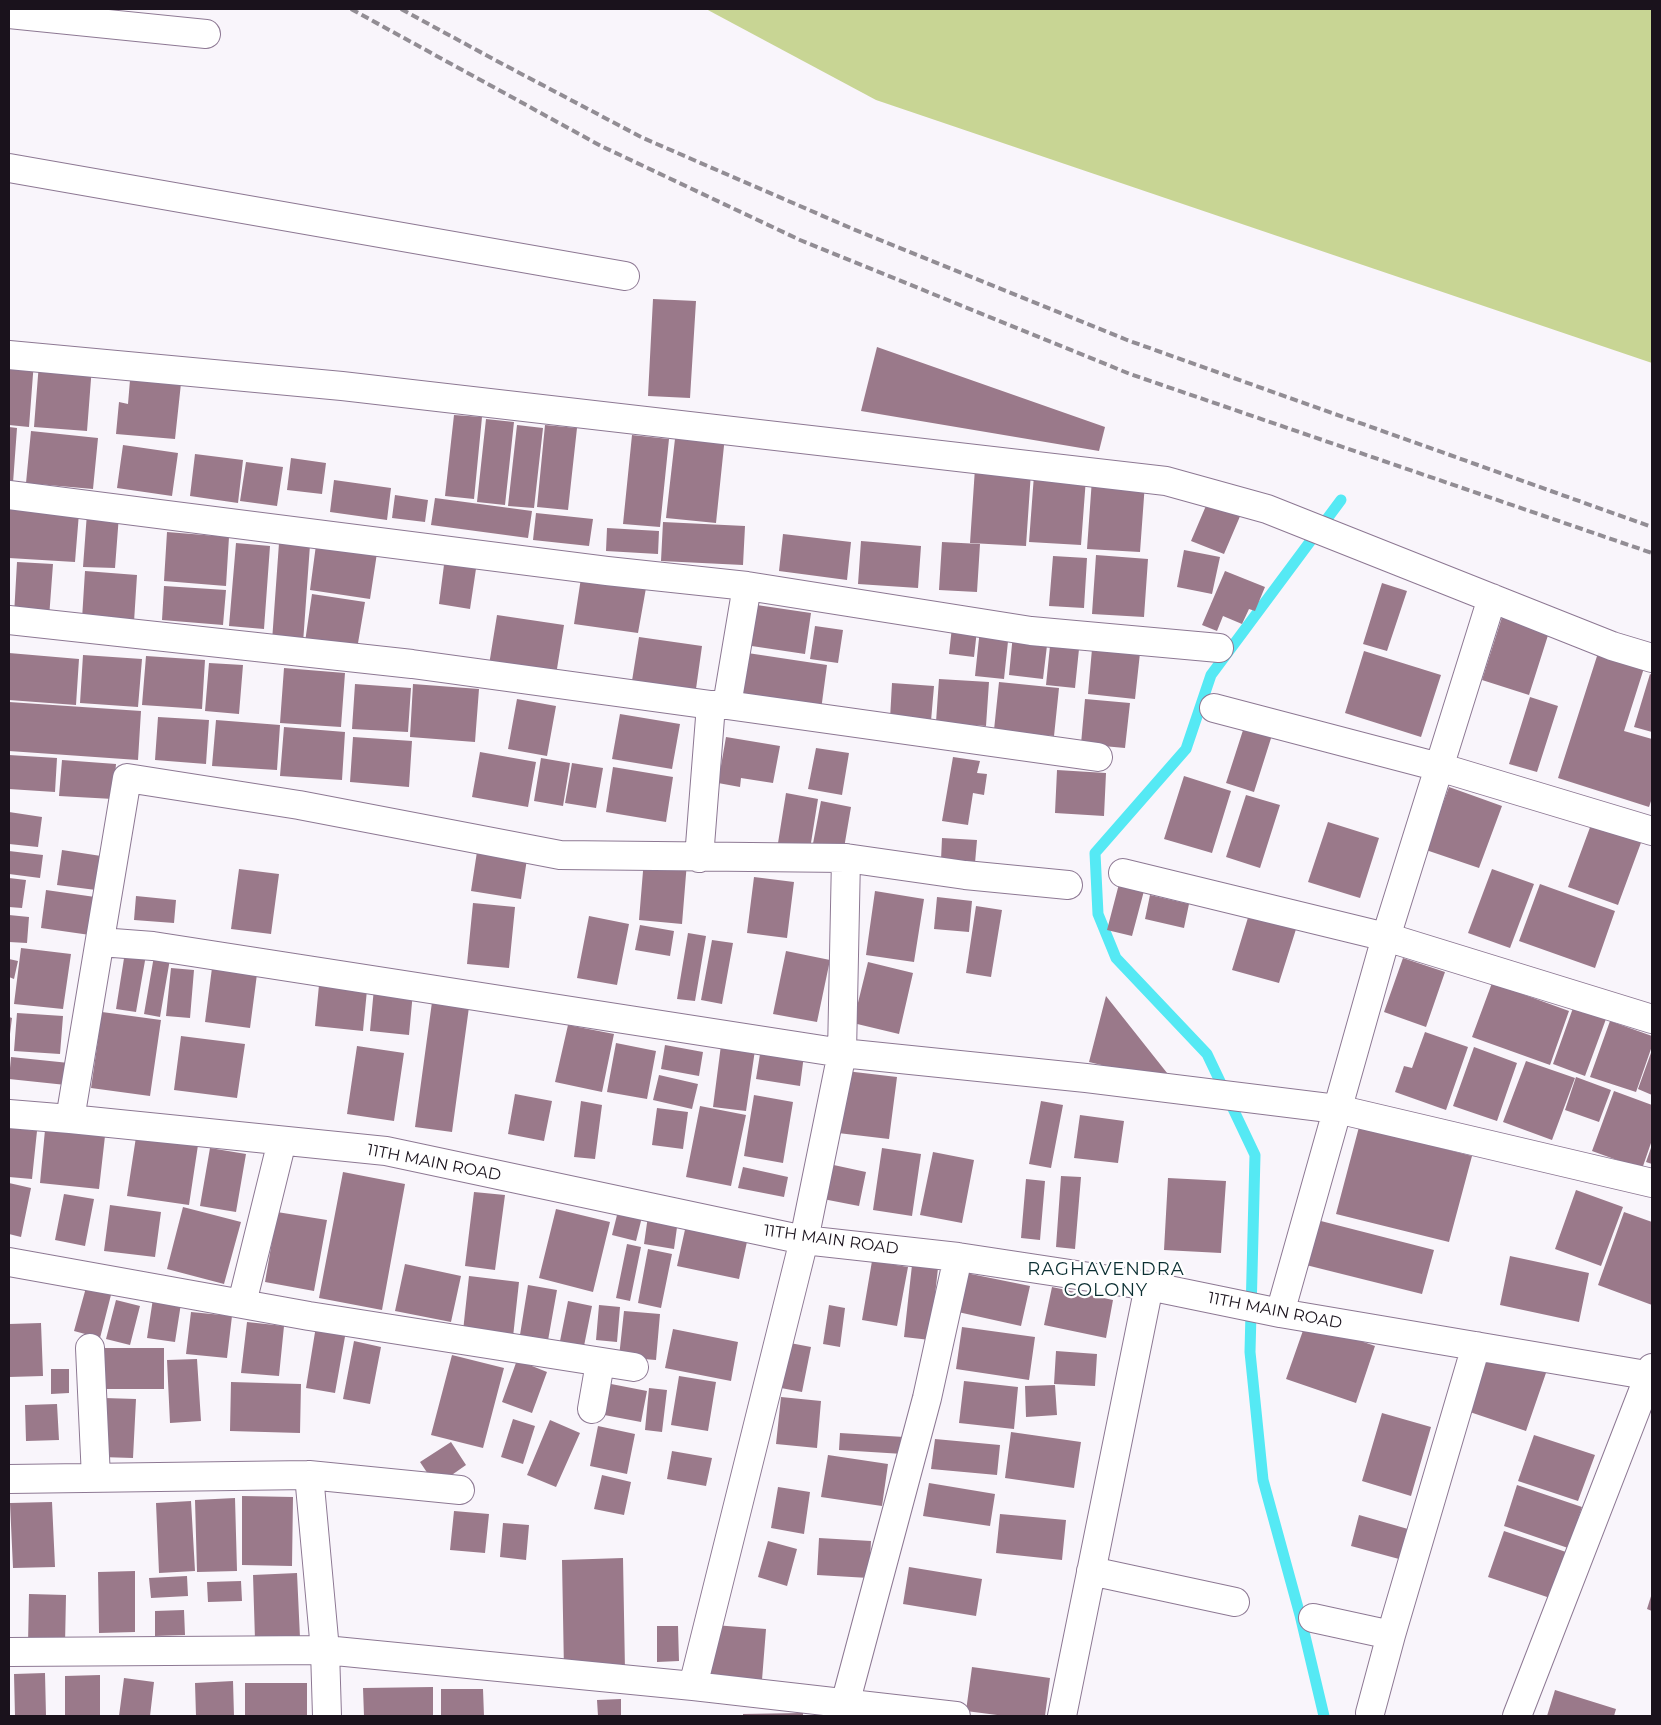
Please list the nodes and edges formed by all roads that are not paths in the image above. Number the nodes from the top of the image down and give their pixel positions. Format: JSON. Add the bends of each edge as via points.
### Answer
{"nodes":[{"id":1,"x":9,"y":14,"type":"edge"},
{"id":2,"x":206,"y":34,"type":"dead end"},
{"id":3,"x":9,"y":168,"type":"edge"},
{"id":4,"x":624,"y":276,"type":"dead end"},
{"id":5,"x":9,"y":354,"type":"edge"},
{"id":6,"x":9,"y":495,"type":"edge"},
{"id":7,"x":748,"y":586,"type":"junction"},
{"id":8,"x":1492,"y":598,"type":"junction"},
{"id":9,"x":9,"y":620,"type":"edge"},
{"id":10,"x":1219,"y":648,"type":"dead end"},
{"id":11,"x":1652,"y":658,"type":"edge"},
{"id":12,"x":719,"y":705,"type":"junction"},
{"id":13,"x":1214,"y":708,"type":"dead end"},
{"id":14,"x":1098,"y":757,"type":"dead end"},
{"id":15,"x":1439,"y":767,"type":"junction"},
{"id":16,"x":1652,"y":831,"type":"edge"},
{"id":17,"x":698,"y":858,"type":"junction"},
{"id":18,"x":846,"y":858,"type":"junction"},
{"id":19,"x":1123,"y":873,"type":"dead end"},
{"id":20,"x":1068,"y":885,"type":"dead end"},
{"id":21,"x":1386,"y":937,"type":"junction"},
{"id":22,"x":100,"y":942,"type":"junction"},
{"id":23,"x":1652,"y":1019,"type":"edge"},
{"id":24,"x":842,"y":1053,"type":"junction"},
{"id":25,"x":1338,"y":1109,"type":"junction"},
{"id":26,"x":9,"y":1114,"type":"edge"},
{"id":27,"x":70,"y":1118,"type":"junction"},
{"id":28,"x":282,"y":1142,"type":"junction"},
{"id":29,"x":1652,"y":1183,"type":"edge"},
{"id":30,"x":804,"y":1240,"type":"junction"},
{"id":31,"x":958,"y":1257,"type":"junction"},
{"id":32,"x":9,"y":1262,"type":"edge"},
{"id":33,"x":1149,"y":1286,"type":"junction"},
{"id":34,"x":242,"y":1304,"type":"junction"},
{"id":35,"x":1280,"y":1313,"type":"junction"},
{"id":36,"x":1476,"y":1346,"type":"junction"},
{"id":37,"x":90,"y":1348,"type":"dead end"},
{"id":38,"x":600,"y":1362,"type":"junction"},
{"id":39,"x":634,"y":1367,"type":"dead end"},
{"id":40,"x":1651,"y":1373,"type":"edge"},
{"id":41,"x":592,"y":1408,"type":"dead end"},
{"id":42,"x":309,"y":1475,"type":"junction"},
{"id":43,"x":96,"y":1478,"type":"junction"},
{"id":44,"x":9,"y":1479,"type":"edge"},
{"id":45,"x":460,"y":1490,"type":"dead end"},
{"id":46,"x":1091,"y":1571,"type":"junction"},
{"id":47,"x":1234,"y":1602,"type":"dead end"},
{"id":48,"x":1314,"y":1618,"type":"dead end"},
{"id":49,"x":1391,"y":1635,"type":"junction"},
{"id":50,"x":325,"y":1650,"type":"junction"},
{"id":51,"x":9,"y":1652,"type":"edge"},
{"id":52,"x":693,"y":1686,"type":"junction"},
{"id":53,"x":844,"y":1710,"type":"edge"},
{"id":54,"x":1370,"y":1713,"type":"dead end"},
{"id":55,"x":327,"y":1716,"type":"edge"},
{"id":56,"x":956,"y":1716,"type":"edge"},
{"id":57,"x":1062,"y":1716,"type":"edge"},
{"id":58,"x":1517,"y":1716,"type":"edge"}],
"edges":[{"from":1,"to":2,"type":"street"},
{"from":3,"to":4,"type":"street"},
{"from":5,"to":8,"type":"street","via":[[342,386],[1166,481],[1267,509]]},
{"from":6,"to":7,"type":"street"},
{"from":7,"to":10,"type":"street","via":[[1031,631]]},
{"from":7,"to":12,"type":"street"},
{"from":8,"to":11,"type":"street","via":[[1612,646]]},
{"from":8,"to":15,"type":"street"},
{"from":9,"to":12,"type":"street","via":[[412,664]]},
{"from":12,"to":14,"type":"street"},
{"from":12,"to":17,"type":"street"},
{"from":13,"to":15,"type":"street"},
{"from":15,"to":16,"type":"street"},
{"from":15,"to":21,"type":"street"},
{"from":17,"to":18,"type":"street"},
{"from":17,"to":22,"type":"street","via":[[560,855],[299,805],[127,778]]},
{"from":18,"to":20,"type":"street","via":[[965,875]]},
{"from":18,"to":24,"type":"street"},
{"from":19,"to":21,"type":"street"},
{"from":21,"to":23,"type":"street"},
{"from":21,"to":25,"type":"street"},
{"from":22,"to":24,"type":"street","via":[[152,946]]},
{"from":22,"to":27,"type":"street"},
{"from":24,"to":25,"type":"street","via":[[1086,1078]]},
{"from":24,"to":30,"type":"street"},
{"from":25,"to":29,"type":"street"},
{"from":25,"to":35,"type":"street"},
{"from":26,"to":27,"type":"street","name":"11TH MAIN ROAD"},
{"from":27,"to":28,"type":"street","name":"11TH MAIN ROAD"},
{"from":28,"to":30,"type":"street","name":"11TH MAIN ROAD","via":[[386,1151]]},
{"from":28,"to":34,"type":"street"},
{"from":30,"to":31,"type":"street","name":"11TH MAIN ROAD"},
{"from":30,"to":52,"type":"street"},
{"from":31,"to":33,"type":"street","name":"11TH MAIN ROAD"},
{"from":31,"to":53,"type":"street","via":[[927,1398]]},
{"from":32,"to":34,"type":"street"},
{"from":33,"to":35,"type":"street","name":"11TH MAIN ROAD"},
{"from":33,"to":46,"type":"street"},
{"from":34,"to":38,"type":"street"},
{"from":35,"to":36,"type":"street","name":"11TH MAIN ROAD"},
{"from":36,"to":40,"type":"street","name":"11TH MAIN ROAD"},
{"from":36,"to":49,"type":"street"},
{"from":37,"to":43,"type":"street"},
{"from":38,"to":39,"type":"street"},
{"from":38,"to":41,"type":"street"},
{"from":40,"to":58,"type":"street"},
{"from":42,"to":43,"type":"street"},
{"from":42,"to":45,"type":"street"},
{"from":42,"to":50,"type":"street"},
{"from":43,"to":44,"type":"street"},
{"from":46,"to":47,"type":"street"},
{"from":46,"to":57,"type":"street"},
{"from":48,"to":49,"type":"street"},
{"from":49,"to":54,"type":"street"},
{"from":50,"to":51,"type":"street"},
{"from":50,"to":52,"type":"street"},
{"from":50,"to":55,"type":"street"},
{"from":52,"to":53,"type":"street"},
{"from":53,"to":56,"type":"street"}]}
